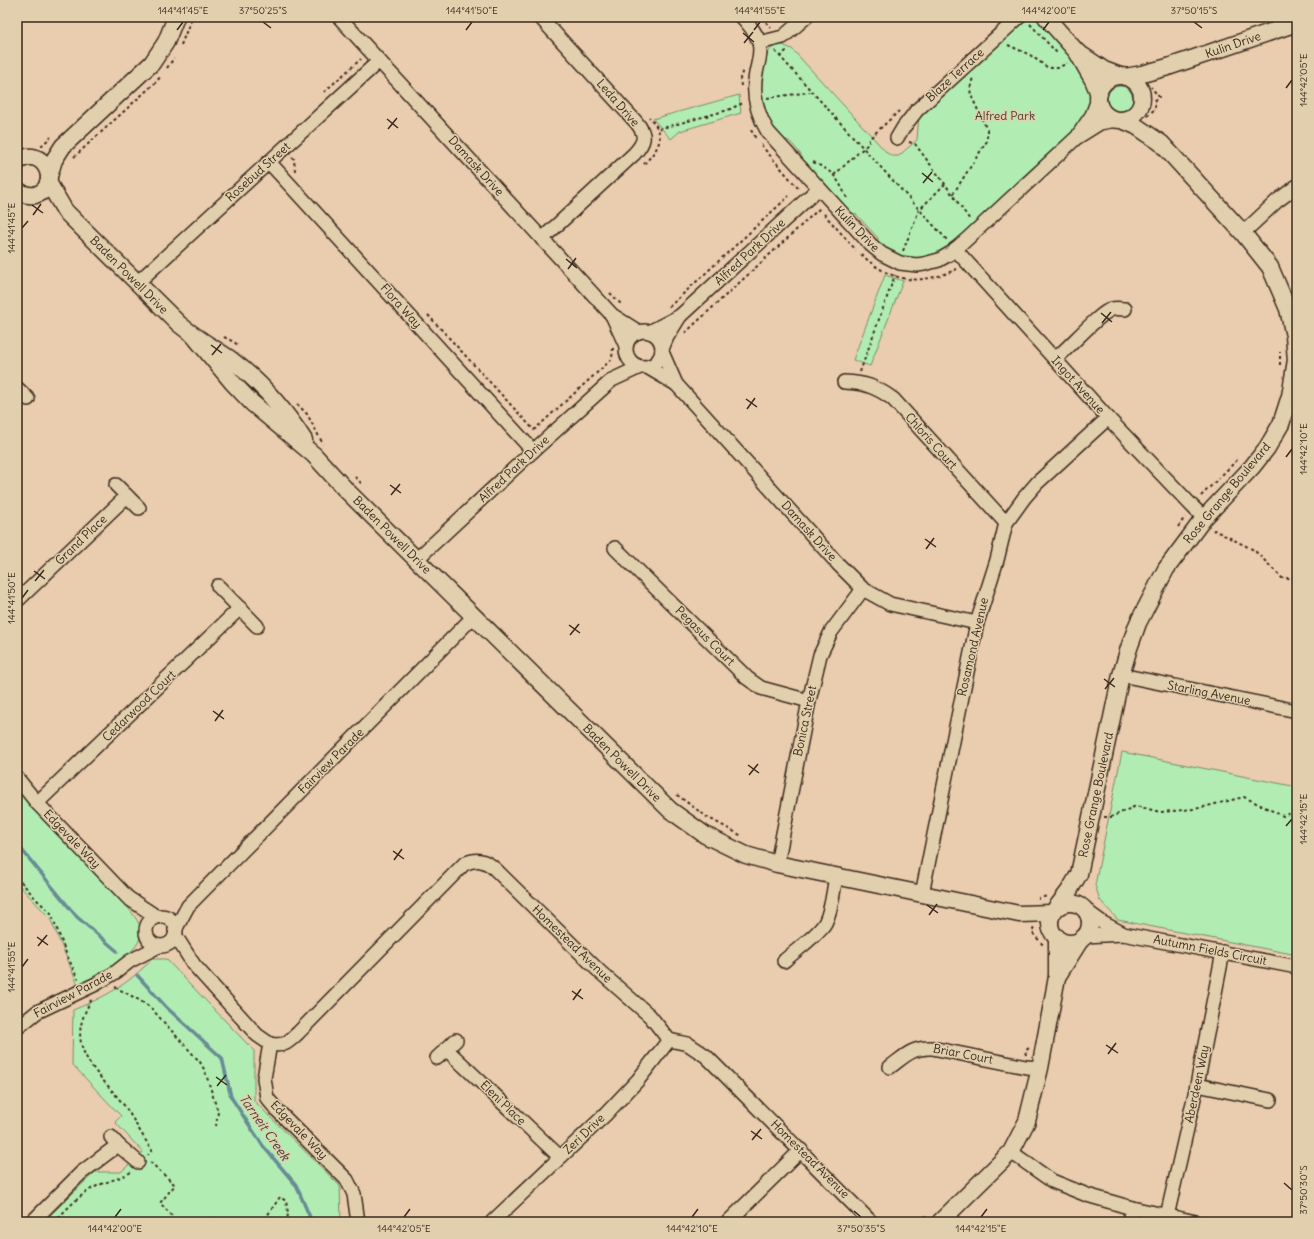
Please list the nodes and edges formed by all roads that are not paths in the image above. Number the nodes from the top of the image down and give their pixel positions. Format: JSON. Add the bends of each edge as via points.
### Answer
{"nodes":[{"id":1,"x":176,"y":17,"type":"edge"},
{"id":2,"x":339,"y":17,"type":"edge"},
{"id":3,"x":540,"y":17,"type":"edge"},
{"id":4,"x":742,"y":17,"type":"edge"},
{"id":5,"x":806,"y":17,"type":"edge"},
{"id":6,"x":1046,"y":17,"type":"edge"},
{"id":7,"x":1022,"y":22,"type":"edge"},
{"id":8,"x":1297,"y":22,"type":"edge"},
{"id":9,"x":763,"y":42,"type":"junction"},
{"id":10,"x":1072,"y":58,"type":"junction"},
{"id":11,"x":379,"y":61,"type":"junction"},
{"id":12,"x":1168,"y":67,"type":"junction"},
{"id":13,"x":1123,"y":77,"type":"junction"},
{"id":14,"x":1098,"y":96,"type":"junction"},
{"id":15,"x":1142,"y":98,"type":"junction"},
{"id":16,"x":1119,"y":120,"type":"junction"},
{"id":17,"x":897,"y":138,"type":"road end"},
{"id":18,"x":1076,"y":138,"type":"junction"},
{"id":19,"x":58,"y":141,"type":"junction"},
{"id":20,"x":1161,"y":143,"type":"junction"},
{"id":21,"x":31,"y":154,"type":"edge"},
{"id":22,"x":269,"y":162,"type":"junction"},
{"id":23,"x":49,"y":179,"type":"junction"},
{"id":24,"x":1297,"y":186,"type":"edge"},
{"id":25,"x":819,"y":188,"type":"junction"},
{"id":26,"x":23,"y":194,"type":"edge"},
{"id":27,"x":65,"y":211,"type":"junction"},
{"id":28,"x":1243,"y":234,"type":"junction"},
{"id":29,"x":542,"y":239,"type":"junction"},
{"id":30,"x":955,"y":249,"type":"junction"},
{"id":31,"x":137,"y":283,"type":"junction"},
{"id":32,"x":1125,"y":309,"type":"dead end"},
{"id":33,"x":612,"y":315,"type":"junction"},
{"id":34,"x":680,"y":316,"type":"junction"},
{"id":35,"x":644,"y":332,"type":"junction"},
{"id":36,"x":194,"y":336,"type":"junction"},
{"id":37,"x":626,"y":348,"type":"junction"},
{"id":38,"x":662,"y":350,"type":"junction"},
{"id":39,"x":1055,"y":359,"type":"junction"},
{"id":40,"x":644,"y":367,"type":"junction"},
{"id":41,"x":612,"y":380,"type":"junction"},
{"id":42,"x":850,"y":382,"type":"road end"},
{"id":43,"x":676,"y":384,"type":"junction"},
{"id":44,"x":17,"y":388,"type":"edge"},
{"id":45,"x":266,"y":390,"type":"junction"},
{"id":46,"x":28,"y":399,"type":"dead end"},
{"id":47,"x":252,"y":404,"type":"junction"},
{"id":48,"x":1108,"y":418,"type":"junction"},
{"id":49,"x":533,"y":451,"type":"junction"},
{"id":50,"x":320,"y":452,"type":"junction"},
{"id":51,"x":116,"y":485,"type":"dead end"},
{"id":52,"x":127,"y":496,"type":"junction"},
{"id":53,"x":139,"y":508,"type":"dead end"},
{"id":54,"x":1204,"y":518,"type":"junction"},
{"id":55,"x":1006,"y":523,"type":"junction"},
{"id":56,"x":616,"y":548,"type":"dead end"},
{"id":57,"x":417,"y":559,"type":"junction"},
{"id":58,"x":218,"y":586,"type":"dead end"},
{"id":59,"x":863,"y":589,"type":"junction"},
{"id":60,"x":17,"y":601,"type":"edge"},
{"id":61,"x":240,"y":608,"type":"junction"},
{"id":62,"x":474,"y":616,"type":"junction"},
{"id":63,"x":976,"y":623,"type":"junction"},
{"id":64,"x":257,"y":626,"type":"dead end"},
{"id":65,"x":1121,"y":675,"type":"junction"},
{"id":66,"x":809,"y":700,"type":"junction"},
{"id":67,"x":1297,"y":711,"type":"edge"},
{"id":68,"x":17,"y":778,"type":"edge"},
{"id":69,"x":37,"y":803,"type":"junction"},
{"id":70,"x":777,"y":864,"type":"junction"},
{"id":71,"x":1079,"y":874,"type":"junction"},
{"id":72,"x":836,"y":877,"type":"junction"},
{"id":73,"x":922,"y":894,"type":"junction"},
{"id":74,"x":128,"y":898,"type":"junction"},
{"id":75,"x":188,"y":906,"type":"junction"},
{"id":76,"x":1084,"y":909,"type":"junction"},
{"id":77,"x":1054,"y":911,"type":"junction"},
{"id":78,"x":1019,"y":914,"type":"junction"},
{"id":79,"x":160,"y":917,"type":"junction"},
{"id":80,"x":146,"y":932,"type":"junction"},
{"id":81,"x":175,"y":932,"type":"junction"},
{"id":82,"x":1123,"y":934,"type":"junction"},
{"id":83,"x":1055,"y":936,"type":"junction"},
{"id":84,"x":1083,"y":937,"type":"junction"},
{"id":85,"x":162,"y":946,"type":"junction"},
{"id":86,"x":1223,"y":952,"type":"junction"},
{"id":87,"x":130,"y":961,"type":"junction"},
{"id":88,"x":784,"y":961,"type":"dead end"},
{"id":89,"x":194,"y":965,"type":"junction"},
{"id":90,"x":1297,"y":967,"type":"edge"},
{"id":91,"x":1057,"y":977,"type":"junction"},
{"id":92,"x":17,"y":1028,"type":"edge"},
{"id":93,"x":456,"y":1040,"type":"dead end"},
{"id":94,"x":669,"y":1040,"type":"junction"},
{"id":95,"x":270,"y":1044,"type":"junction"},
{"id":96,"x":890,"y":1067,"type":"dead end"},
{"id":97,"x":1040,"y":1068,"type":"junction"},
{"id":98,"x":1197,"y":1085,"type":"junction"},
{"id":99,"x":1270,"y":1100,"type":"dead end"},
{"id":100,"x":801,"y":1150,"type":"junction"},
{"id":101,"x":1011,"y":1152,"type":"junction"},
{"id":102,"x":560,"y":1158,"type":"junction"},
{"id":103,"x":135,"y":1167,"type":"road end"},
{"id":104,"x":1132,"y":1208,"type":"junction"},
{"id":105,"x":1168,"y":1216,"type":"junction"},
{"id":106,"x":32,"y":1222,"type":"edge"},
{"id":107,"x":358,"y":1222,"type":"edge"},
{"id":108,"x":492,"y":1222,"type":"edge"},
{"id":109,"x":728,"y":1222,"type":"edge"},
{"id":110,"x":872,"y":1222,"type":"edge"},
{"id":111,"x":940,"y":1222,"type":"edge"},
{"id":112,"x":1129,"y":1222,"type":"edge"},
{"id":113,"x":1196,"y":1222,"type":"edge"}],
"edges":[{"from":1,"to":19,"type":"street","via":[[166,42],[152,63]]},
{"from":2,"to":11,"type":"street","name":"Damask Drive"},
{"from":3,"to":29,"type":"street","name":"Leda Drive","via":[[636,122],[644,136],[642,145],[634,154]]},
{"from":4,"to":9,"type":"street","name":"Kulin Drive"},
{"from":5,"to":9,"type":"street","via":[[784,37]]},
{"from":6,"to":10,"type":"street"},
{"from":7,"to":17,"type":"street","name":"Blaze Terrace","via":[[920,106]]},
{"from":8,"to":12,"type":"street","name":"Kulin Drive"},
{"from":9,"to":25,"type":"street","name":"Kulin Drive","via":[[755,84],[760,117],[768,132]]},
{"from":10,"to":13,"type":"street"},
{"from":10,"to":14,"type":"street","via":[[1093,80]]},
{"from":11,"to":22,"type":"street","name":"Rosebud Street"},
{"from":11,"to":29,"type":"street","name":"Damask Drive"},
{"from":12,"to":13,"type":"street","name":"Kulin Drive"},
{"from":12,"to":15,"type":"street","name":"Kulin Drive"},
{"from":13,"to":14,"type":"street","via":[[1106,81]]},
{"from":13,"to":15,"type":"street","via":[[1136,83]]},
{"from":14,"to":16,"type":"street","via":[[1103,112]]},
{"from":14,"to":18,"type":"street","name":"Kulin Drive","via":[[1092,114]]},
{"from":15,"to":16,"type":"street","via":[[1140,108],[1135,114]]},
{"from":15,"to":20,"type":"street","name":"Rose Grange Boulevard","via":[[1146,117]]},
{"from":16,"to":18,"type":"street","name":"Kulin Drive","via":[[1100,123]]},
{"from":16,"to":20,"type":"street","name":"Rose Grange Boulevard","via":[[1136,126]]},
{"from":18,"to":30,"type":"street","name":"Kulin Drive"},
{"from":19,"to":21,"type":"street"},
{"from":19,"to":23,"type":"street"},
{"from":20,"to":28,"type":"street","name":"Rose Grange Boulevard"},
{"from":21,"to":23,"type":"street","name":"Baden Powell Drive","via":[[46,166]]},
{"from":22,"to":31,"type":"street","name":"Rosebud Street"},
{"from":22,"to":49,"type":"street","name":"Flora Way"},
{"from":23,"to":26,"type":"street","via":[[43,190]]},
{"from":23,"to":27,"type":"street","name":"Baden Powell Drive"},
{"from":24,"to":28,"type":"street","via":[[1277,201]]},
{"from":25,"to":30,"type":"street","name":"Kulin Drive","via":[[876,250],[898,267],[932,263],[946,257]]},
{"from":25,"to":34,"type":"street","name":"Alfred Park Drive"},
{"from":26,"to":27,"type":"street","name":"Baden Powell Drive"},
{"from":27,"to":31,"type":"street","name":"Baden Powell Drive"},
{"from":28,"to":54,"type":"street","name":"Rose Grange Boulevard","via":[[1270,267],[1288,309],[1296,360],[1290,396],[1281,424],[1252,467]]},
{"from":29,"to":33,"type":"street","name":"Damask Drive"},
{"from":30,"to":39,"type":"street","name":"Ingot Avenue"},
{"from":31,"to":36,"type":"street","name":"Baden Powell Drive"},
{"from":32,"to":39,"type":"street","via":[[1112,309],[1101,316]]},
{"from":33,"to":35,"type":"street","name":"Damask Drive"},
{"from":33,"to":37,"type":"street","name":"Damask Drive"},
{"from":34,"to":35,"type":"street","name":"Alfred Park Drive"},
{"from":34,"to":38,"type":"street","name":"Alfred Park Drive"},
{"from":35,"to":37,"type":"street","via":[[631,337]]},
{"from":35,"to":38,"type":"street","via":[[658,338]]},
{"from":36,"to":45,"type":"street","name":"Baden Powell Drive","via":[[229,358]]},
{"from":36,"to":47,"type":"street","name":"Baden Powell Drive"},
{"from":37,"to":40,"type":"street","via":[[627,357],[631,362]]},
{"from":37,"to":41,"type":"street","name":"Alfred Park Drive"},
{"from":38,"to":40,"type":"street","via":[[657,362]]},
{"from":38,"to":43,"type":"street","name":"Damask Drive"},
{"from":39,"to":48,"type":"street","name":"Ingot Avenue"},
{"from":40,"to":41,"type":"street","name":"Alfred Park Drive"},
{"from":40,"to":43,"type":"street","name":"Damask Drive"},
{"from":41,"to":49,"type":"street","name":"Alfred Park Drive"},
{"from":42,"to":55,"type":"street","name":"Chloris Court","via":[[878,388],[893,399]]},
{"from":43,"to":59,"type":"street","name":"Damask Drive"},
{"from":44,"to":46,"type":"street"},
{"from":45,"to":47,"type":"street"},
{"from":45,"to":50,"type":"street","name":"Baden Powell Drive"},
{"from":47,"to":50,"type":"street","name":"Baden Powell Drive"},
{"from":48,"to":54,"type":"street","name":"Ingot Avenue"},
{"from":48,"to":55,"type":"street","name":"Rosamond Avenue","via":[[1037,483]]},
{"from":49,"to":57,"type":"street","name":"Alfred Park Drive"},
{"from":50,"to":57,"type":"street","name":"Baden Powell Drive","via":[[345,489]]},
{"from":51,"to":52,"type":"street"},
{"from":52,"to":53,"type":"street"},
{"from":52,"to":60,"type":"street","name":"Grand Place"},
{"from":54,"to":65,"type":"street","name":"Rose Grange Boulevard","via":[[1166,569],[1138,623]]},
{"from":55,"to":63,"type":"street","name":"Rosamond Avenue","via":[[997,560]]},
{"from":56,"to":66,"type":"street","name":"Pegasus Court","via":[[747,678],[761,688]]},
{"from":57,"to":62,"type":"street","name":"Baden Powell Drive"},
{"from":58,"to":61,"type":"street"},
{"from":59,"to":63,"type":"street","name":"Damask Drive","via":[[890,604]]},
{"from":59,"to":66,"type":"street","name":"Bonica Street","via":[[831,632],[820,655]]},
{"from":61,"to":64,"type":"street"},
{"from":61,"to":69,"type":"street","name":"Cedarwood Court"},
{"from":62,"to":70,"type":"street","name":"Baden Powell Drive","via":[[670,810],[705,834],[746,855]]},
{"from":62,"to":75,"type":"street","name":"Fairview Parade"},
{"from":63,"to":73,"type":"street","name":"Rosamond Avenue"},
{"from":65,"to":67,"type":"street","name":"Starling Avenue"},
{"from":65,"to":71,"type":"street","name":"Rose Grange Boulevard"},
{"from":66,"to":70,"type":"street","name":"Bonica Street"},
{"from":68,"to":69,"type":"street","name":"Edgevale Way"},
{"from":69,"to":74,"type":"street","name":"Edgevale Way"},
{"from":70,"to":72,"type":"street","name":"Baden Powell Drive"},
{"from":71,"to":76,"type":"street","name":"Rose Grange Boulevard"},
{"from":71,"to":77,"type":"street","name":"Rose Grange Boulevard"},
{"from":72,"to":73,"type":"street","name":"Baden Powell Drive"},
{"from":72,"to":88,"type":"street","via":[[825,923]]},
{"from":73,"to":78,"type":"street","name":"Baden Powell Drive"},
{"from":74,"to":79,"type":"street","name":"Edgevale Way"},
{"from":74,"to":80,"type":"street","name":"Edgevale Way"},
{"from":75,"to":79,"type":"street","name":"Fairview Parade"},
{"from":75,"to":81,"type":"street","name":"Fairview Parade"},
{"from":76,"to":77,"type":"street","via":[[1070,903],[1062,904]]},
{"from":76,"to":82,"type":"street","name":"Autumn Fields Circuit"},
{"from":76,"to":84,"type":"street","via":[[1089,925]]},
{"from":77,"to":78,"type":"street","name":"Baden Powell Drive"},
{"from":77,"to":83,"type":"street","via":[[1050,922]]},
{"from":78,"to":83,"type":"street","name":"Baden Powell Drive"},
{"from":79,"to":80,"type":"street","via":[[149,922]]},
{"from":79,"to":81,"type":"street","via":[[171,921]]},
{"from":80,"to":85,"type":"street","via":[[151,942]]},
{"from":80,"to":87,"type":"street","name":"Fairview Parade"},
{"from":81,"to":85,"type":"street","via":[[171,942]]},
{"from":81,"to":89,"type":"street"},
{"from":82,"to":84,"type":"street","name":"Autumn Fields Circuit"},
{"from":82,"to":86,"type":"street","name":"Autumn Fields Circuit"},
{"from":83,"to":84,"type":"street","via":[[1071,942]]},
{"from":83,"to":91,"type":"street"},
{"from":84,"to":91,"type":"street"},
{"from":85,"to":87,"type":"street","name":"Fairview Parade"},
{"from":85,"to":89,"type":"street"},
{"from":86,"to":90,"type":"street","name":"Autumn Fields Circuit"},
{"from":86,"to":98,"type":"street","name":"Aberdeen Way"},
{"from":87,"to":92,"type":"street","name":"Fairview Parade","via":[[106,978],[37,1012]]},
{"from":89,"to":95,"type":"street","via":[[257,1035]]},
{"from":91,"to":97,"type":"street"},
{"from":93,"to":102,"type":"street","name":"Eleni Place","via":[[442,1054]]},
{"from":94,"to":95,"type":"street","name":"Homestead Avenue","via":[[650,1016],[600,972],[489,863],[481,860],[464,864],[298,1033],[285,1044]]},
{"from":94,"to":100,"type":"street","name":"Homestead Avenue","via":[[688,1044],[706,1056]]},
{"from":94,"to":102,"type":"street","name":"Zeri Drive","via":[[638,1080]]},
{"from":95,"to":107,"type":"street","name":"Edgevale Way","via":[[264,1078],[267,1098],[347,1180],[354,1194]]},
{"from":96,"to":97,"type":"street","name":"Briar Court","via":[[922,1047]]},
{"from":97,"to":101,"type":"street","via":[[1027,1121]]},
{"from":98,"to":99,"type":"street"},
{"from":98,"to":105,"type":"street","name":"Aberdeen Way"},
{"from":100,"to":109,"type":"street"},
{"from":100,"to":110,"type":"street","name":"Homestead Avenue"},
{"from":101,"to":104,"type":"street","via":[[1052,1181],[1087,1195]]},
{"from":101,"to":111,"type":"street"},
{"from":102,"to":108,"type":"street","name":"Zeri Drive"},
{"from":103,"to":106,"type":"street","via":[[115,1141]]},
{"from":104,"to":105,"type":"street"},
{"from":104,"to":112,"type":"street"},
{"from":105,"to":113,"type":"street"}]}
